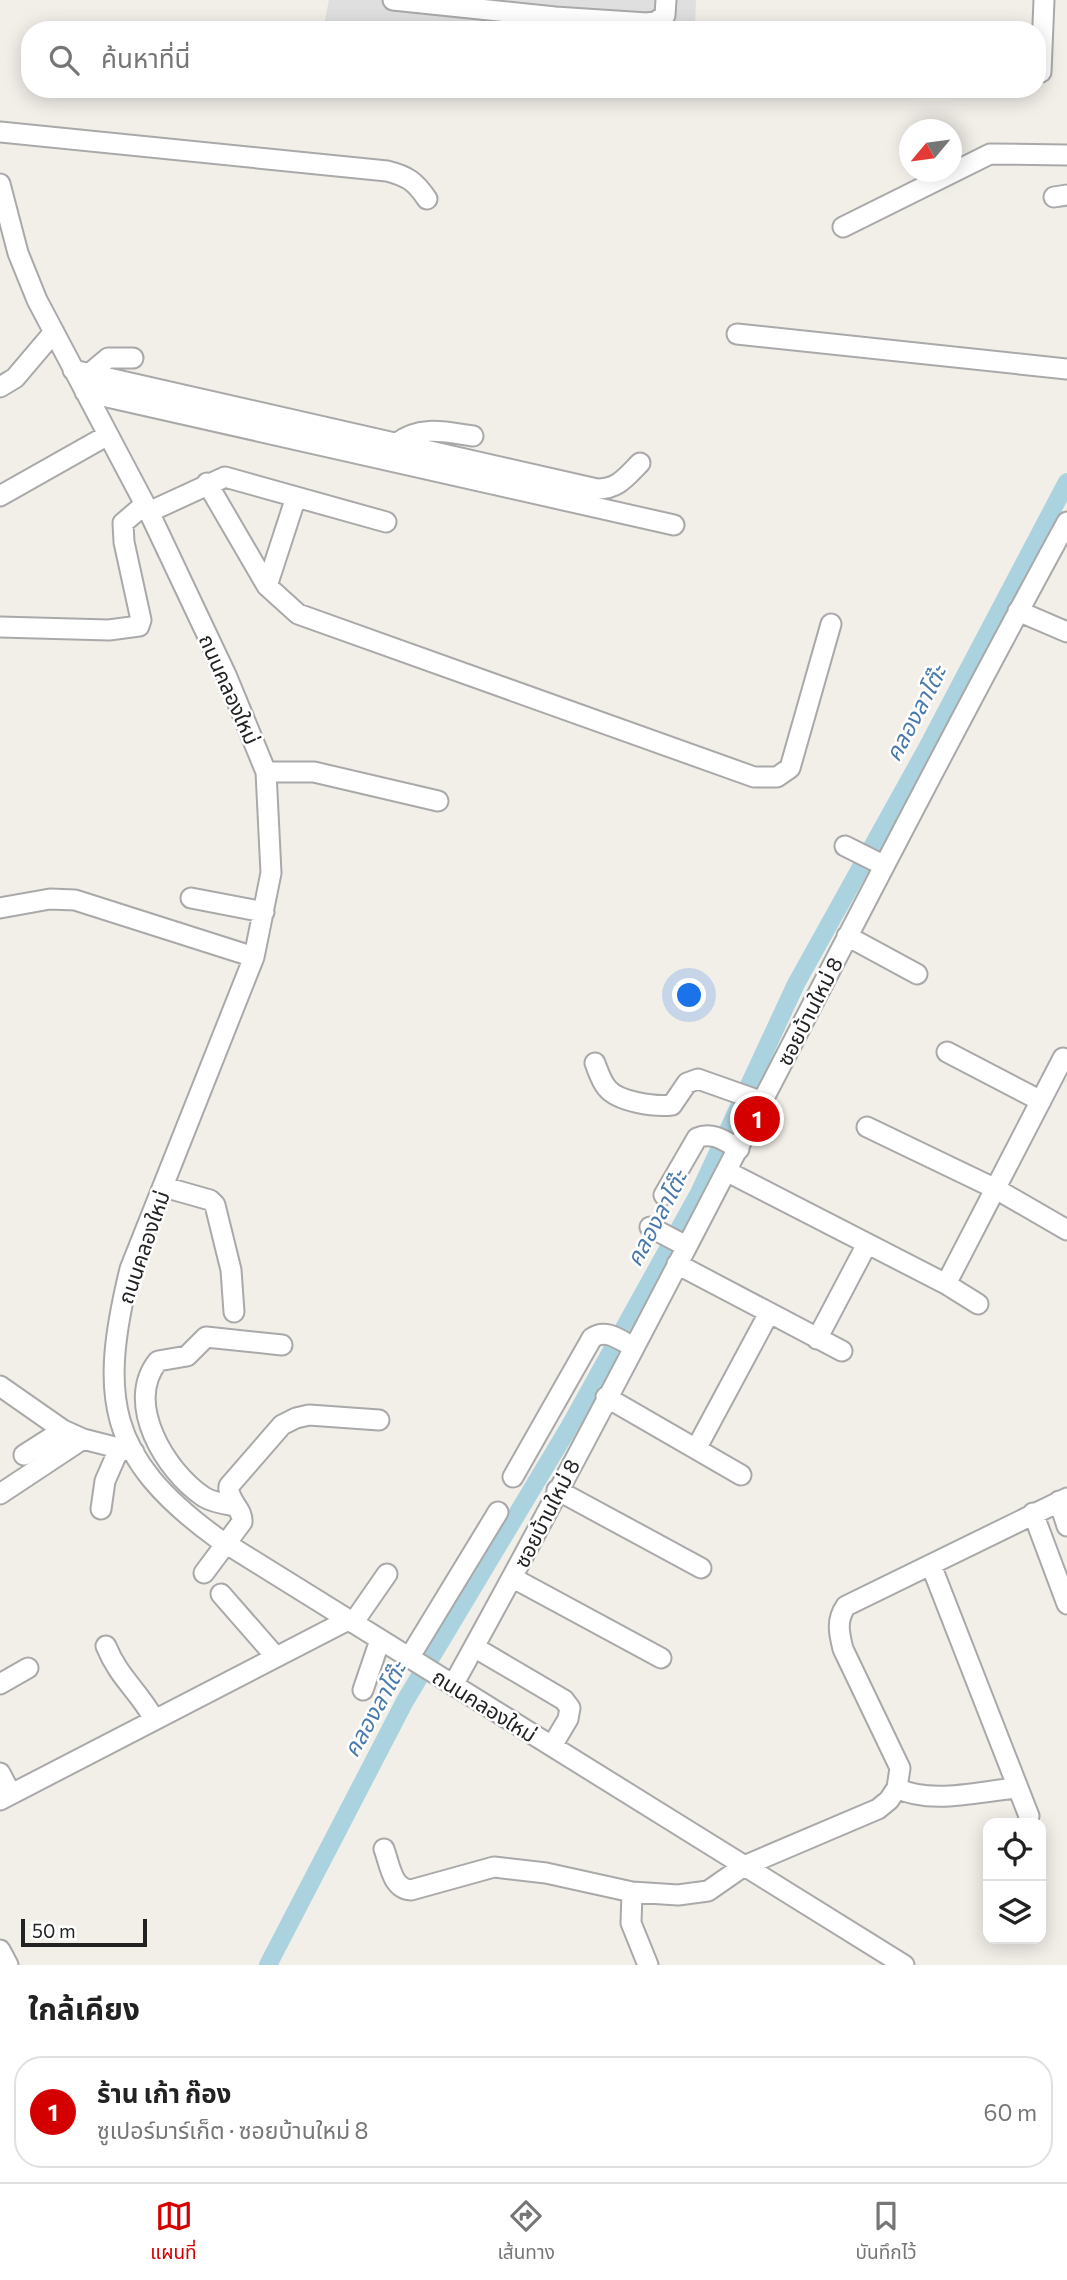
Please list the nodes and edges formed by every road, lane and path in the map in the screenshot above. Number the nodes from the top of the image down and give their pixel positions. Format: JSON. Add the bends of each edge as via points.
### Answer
{"nodes":[{"id":1,"x":393,"y":0,"type":"edge"},
{"id":2,"x":666,"y":0,"type":"edge"},
{"id":3,"x":1044,"y":0,"type":"edge"},
{"id":4,"x":456,"y":3,"type":"edge"},
{"id":5,"x":556,"y":9,"type":"edge"},
{"id":6,"x":649,"y":21,"type":"edge"},
{"id":7,"x":658,"y":21,"type":"edge"},
{"id":8,"x":1043,"y":21,"type":"edge"},
{"id":9,"x":0,"y":132,"type":"edge"},
{"id":10,"x":1067,"y":155,"type":"edge"},
{"id":11,"x":0,"y":184,"type":"edge"},
{"id":12,"x":427,"y":199,"type":"dead end"},
{"id":13,"x":843,"y":227,"type":"dead end"},
{"id":14,"x":54,"y":332,"type":"junction"},
{"id":15,"x":737,"y":334,"type":"dead end"},
{"id":16,"x":133,"y":358,"type":"dead end"},
{"id":17,"x":1067,"y":369,"type":"edge"},
{"id":18,"x":82,"y":379,"type":"junction"},
{"id":19,"x":0,"y":387,"type":"edge"},
{"id":20,"x":108,"y":435,"type":"junction"},
{"id":21,"x":473,"y":436,"type":"dead end"},
{"id":22,"x":397,"y":443,"type":"junction"},
{"id":23,"x":640,"y":463,"type":"dead end"},
{"id":24,"x":208,"y":483,"type":"junction"},
{"id":25,"x":0,"y":496,"type":"edge"},
{"id":26,"x":296,"y":497,"type":"junction"},
{"id":27,"x":146,"y":509,"type":"junction"},
{"id":28,"x":386,"y":522,"type":"dead end"},
{"id":29,"x":1067,"y":523,"type":"edge"},
{"id":30,"x":674,"y":524,"type":"dead end"},
{"id":31,"x":267,"y":586,"type":"junction"},
{"id":32,"x":1018,"y":611,"type":"junction"},
{"id":33,"x":831,"y":624,"type":"dead end"},
{"id":34,"x":0,"y":627,"type":"edge"},
{"id":35,"x":1067,"y":632,"type":"edge"},
{"id":36,"x":266,"y":772,"type":"junction"},
{"id":37,"x":438,"y":802,"type":"dead end"},
{"id":38,"x":191,"y":898,"type":"dead end"},
{"id":39,"x":0,"y":908,"type":"edge"},
{"id":40,"x":264,"y":912,"type":"junction"},
{"id":41,"x":847,"y":936,"type":"junction"},
{"id":42,"x":254,"y":957,"type":"junction"},
{"id":43,"x":917,"y":974,"type":"dead end"},
{"id":44,"x":947,"y":1052,"type":"dead end"},
{"id":45,"x":1063,"y":1058,"type":"dead end"},
{"id":46,"x":595,"y":1063,"type":"dead end"},
{"id":47,"x":750,"y":1096,"type":"junction"},
{"id":48,"x":1041,"y":1101,"type":"junction"},
{"id":49,"x":867,"y":1127,"type":"dead end"},
{"id":50,"x":728,"y":1143,"type":"junction"},
{"id":51,"x":726,"y":1171,"type":"junction"},
{"id":52,"x":164,"y":1187,"type":"junction"},
{"id":53,"x":996,"y":1189,"type":"junction"},
{"id":54,"x":664,"y":1195,"type":"dead end"},
{"id":55,"x":1067,"y":1230,"type":"edge"},
{"id":56,"x":867,"y":1244,"type":"junction"},
{"id":57,"x":677,"y":1264,"type":"junction"},
{"id":58,"x":946,"y":1284,"type":"junction"},
{"id":59,"x":978,"y":1304,"type":"dead end"},
{"id":60,"x":234,"y":1312,"type":"dead end"},
{"id":61,"x":769,"y":1313,"type":"junction"},
{"id":62,"x":817,"y":1339,"type":"junction"},
{"id":63,"x":621,"y":1340,"type":"junction"},
{"id":64,"x":282,"y":1345,"type":"dead end"},
{"id":65,"x":842,"y":1351,"type":"dead end"},
{"id":66,"x":0,"y":1386,"type":"edge"},
{"id":67,"x":606,"y":1397,"type":"junction"},
{"id":68,"x":379,"y":1420,"type":"dead end"},
{"id":69,"x":63,"y":1430,"type":"junction"},
{"id":70,"x":83,"y":1439,"type":"junction"},
{"id":71,"x":696,"y":1449,"type":"junction"},
{"id":72,"x":127,"y":1451,"type":"junction"},
{"id":73,"x":24,"y":1455,"type":"dead end"},
{"id":74,"x":741,"y":1475,"type":"dead end"},
{"id":75,"x":513,"y":1477,"type":"dead end"},
{"id":76,"x":557,"y":1490,"type":"junction"},
{"id":77,"x":0,"y":1494,"type":"edge"},
{"id":78,"x":1063,"y":1500,"type":"edge"},
{"id":79,"x":236,"y":1506,"type":"junction"},
{"id":80,"x":102,"y":1509,"type":"dead end"},
{"id":81,"x":498,"y":1512,"type":"dead end"},
{"id":82,"x":1033,"y":1513,"type":"junction"},
{"id":83,"x":1067,"y":1526,"type":"edge"},
{"id":84,"x":225,"y":1542,"type":"junction"},
{"id":85,"x":931,"y":1565,"type":"junction"},
{"id":86,"x":701,"y":1568,"type":"dead end"},
{"id":87,"x":204,"y":1573,"type":"dead end"},
{"id":88,"x":387,"y":1574,"type":"dead end"},
{"id":89,"x":513,"y":1578,"type":"junction"},
{"id":90,"x":221,"y":1594,"type":"dead end"},
{"id":91,"x":1067,"y":1604,"type":"edge"},
{"id":92,"x":351,"y":1621,"type":"junction"},
{"id":93,"x":380,"y":1640,"type":"junction"},
{"id":94,"x":106,"y":1646,"type":"dead end"},
{"id":95,"x":474,"y":1647,"type":"junction"},
{"id":96,"x":276,"y":1657,"type":"junction"},
{"id":97,"x":661,"y":1658,"type":"dead end"},
{"id":98,"x":413,"y":1660,"type":"junction"},
{"id":99,"x":27,"y":1668,"type":"dead end"},
{"id":100,"x":447,"y":1681,"type":"junction"},
{"id":101,"x":0,"y":1684,"type":"edge"},
{"id":102,"x":363,"y":1690,"type":"dead end"},
{"id":103,"x":153,"y":1719,"type":"junction"},
{"id":104,"x":552,"y":1746,"type":"junction"},
{"id":105,"x":0,"y":1773,"type":"edge"},
{"id":106,"x":897,"y":1788,"type":"junction"},
{"id":107,"x":1017,"y":1788,"type":"junction"},
{"id":108,"x":6,"y":1797,"type":"edge"},
{"id":109,"x":1029,"y":1816,"type":"dead end"},
{"id":110,"x":384,"y":1849,"type":"dead end"},
{"id":111,"x":744,"y":1866,"type":"junction"},
{"id":112,"x":632,"y":1892,"type":"junction"},
{"id":113,"x":0,"y":1950,"type":"edge"},
{"id":114,"x":8,"y":1965,"type":"edge"},
{"id":115,"x":648,"y":1965,"type":"edge"},
{"id":116,"x":904,"y":1965,"type":"edge"}],
"edges":[{"from":1,"to":4,"type":"street"},
{"from":2,"to":7,"type":"street","via":[[665,15]]},
{"from":3,"to":8,"type":"street"},
{"from":4,"to":5,"type":"street"},
{"from":5,"to":6,"type":"street"},
{"from":9,"to":12,"type":"street","via":[[387,171],[416,183]]},
{"from":10,"to":13,"type":"street","via":[[990,154]]},
{"from":11,"to":14,"type":"street","name":"ถนนคลองใหม่","via":[[18,253]]},
{"from":14,"to":18,"type":"street","name":"ถนนคลองใหม่"},
{"from":14,"to":19,"type":"street","via":[[15,378]]},
{"from":15,"to":17,"type":"street"},
{"from":16,"to":18,"type":"street","via":[[108,358]]},
{"from":18,"to":20,"type":"street","name":"ถนนคลองใหม่"},
{"from":18,"to":22,"type":"street"},
{"from":18,"to":30,"type":"street"},
{"from":20,"to":25,"type":"street"},
{"from":20,"to":27,"type":"street","name":"ถนนคลองใหม่"},
{"from":21,"to":22,"type":"street","via":[[425,431]]},
{"from":22,"to":23,"type":"street","via":[[597,489],[619,485]]},
{"from":24,"to":26,"type":"street","via":[[225,477]]},
{"from":24,"to":27,"type":"street"},
{"from":24,"to":31,"type":"street"},
{"from":26,"to":28,"type":"street"},
{"from":26,"to":31,"type":"street"},
{"from":27,"to":34,"type":"street","via":[[123,523],[139,626],[109,630]]},
{"from":27,"to":36,"type":"street","name":"ถนนคลองใหม่","via":[[227,677]]},
{"from":29,"to":32,"type":"street","name":"ซอยบ้านใหม่ 8"},
{"from":31,"to":33,"type":"street","via":[[298,614],[754,776],[777,777],[790,768]]},
{"from":32,"to":35,"type":"street"},
{"from":32,"to":41,"type":"street","name":"ซอยบ้านใหม่ 8","via":[[866,856]]},
{"from":36,"to":37,"type":"street","via":[[314,772]]},
{"from":36,"to":40,"type":"street","name":"ถนนคลองใหม่","via":[[271,873]]},
{"from":38,"to":40,"type":"street"},
{"from":39,"to":42,"type":"street","via":[[75,900]]},
{"from":40,"to":42,"type":"street","name":"ถนนคลองใหม่"},
{"from":41,"to":43,"type":"street"},
{"from":41,"to":47,"type":"street","name":"ซอยบ้านใหม่ 8"},
{"from":42,"to":52,"type":"street","name":"ถนนคลองใหม่"},
{"from":44,"to":48,"type":"street"},
{"from":45,"to":48,"type":"street"},
{"from":46,"to":47,"type":"street","via":[[613,1094],[651,1105],[672,1105],[687,1083],[698,1079]]},
{"from":47,"to":50,"type":"street","name":"ซอยบ้านใหม่ 8"},
{"from":48,"to":53,"type":"street"},
{"from":49,"to":53,"type":"street"},
{"from":50,"to":51,"type":"street","name":"ซอยบ้านใหม่ 8"},
{"from":50,"to":54,"type":"street","via":[[705,1134],[696,1138]]},
{"from":51,"to":56,"type":"street"},
{"from":51,"to":57,"type":"street","name":"ซอยบ้านใหม่ 8","via":[[669,1238]]},
{"from":52,"to":60,"type":"street","via":[[215,1205],[231,1270]]},
{"from":52,"to":72,"type":"street","name":"ถนนคลองใหม่","via":[[131,1269],[114,1345],[113,1382]]},
{"from":53,"to":55,"type":"street"},
{"from":53,"to":58,"type":"street"},
{"from":56,"to":58,"type":"street"},
{"from":56,"to":62,"type":"street"},
{"from":57,"to":61,"type":"street"},
{"from":57,"to":63,"type":"street","name":"ซอยบ้านใหม่ 8"},
{"from":58,"to":59,"type":"street"},
{"from":61,"to":62,"type":"street"},
{"from":61,"to":71,"type":"street"},
{"from":62,"to":65,"type":"street"},
{"from":63,"to":67,"type":"street","name":"ซอยบ้านใหม่ 8"},
{"from":63,"to":75,"type":"street","via":[[599,1334],[592,1338]]},
{"from":64,"to":79,"type":"street","via":[[206,1337],[187,1356],[158,1361],[148,1375],[144,1394],[149,1419],[169,1460],[205,1497]]},
{"from":66,"to":69,"type":"street"},
{"from":67,"to":71,"type":"street"},
{"from":67,"to":76,"type":"street","name":"ซอยบ้านใหม่ 8"},
{"from":68,"to":79,"type":"street","via":[[309,1415],[282,1425],[229,1486]]},
{"from":69,"to":70,"type":"street"},
{"from":69,"to":73,"type":"street"},
{"from":70,"to":72,"type":"street"},
{"from":70,"to":77,"type":"street"},
{"from":71,"to":74,"type":"street"},
{"from":72,"to":80,"type":"street","via":[[105,1481]]},
{"from":72,"to":84,"type":"street","name":"ถนนคลองใหม่","via":[[176,1508]]},
{"from":76,"to":86,"type":"street"},
{"from":76,"to":89,"type":"street","name":"ซอยบ้านใหม่ 8"},
{"from":78,"to":82,"type":"street"},
{"from":78,"to":83,"type":"street"},
{"from":79,"to":84,"type":"street","via":[[242,1522]]},
{"from":81,"to":98,"type":"street"},
{"from":82,"to":85,"type":"street"},
{"from":82,"to":91,"type":"street"},
{"from":84,"to":87,"type":"street"},
{"from":84,"to":92,"type":"street","name":"ถนนคลองใหม่"},
{"from":85,"to":106,"type":"street","via":[[855,1599],[840,1614],[842,1649],[900,1768]]},
{"from":85,"to":107,"type":"street"},
{"from":88,"to":92,"type":"street"},
{"from":89,"to":95,"type":"street","name":"ซอยบ้านใหม่ 8"},
{"from":89,"to":97,"type":"street"},
{"from":90,"to":96,"type":"street"},
{"from":92,"to":93,"type":"street","name":"ถนนคลองใหม่"},
{"from":92,"to":96,"type":"street"},
{"from":93,"to":98,"type":"street","name":"ถนนคลองใหม่"},
{"from":93,"to":102,"type":"street"},
{"from":94,"to":103,"type":"street","via":[[119,1675],[140,1695]]},
{"from":95,"to":100,"type":"street","name":"ซอยบ้านใหม่ 8"},
{"from":95,"to":104,"type":"street","via":[[564,1700],[570,1708],[568,1719]]},
{"from":96,"to":103,"type":"street"},
{"from":98,"to":100,"type":"street","name":"ถนนคลองใหม่"},
{"from":99,"to":101,"type":"street"},
{"from":100,"to":104,"type":"street","name":"ถนนคลองใหม่"},
{"from":103,"to":108,"type":"street"},
{"from":104,"to":111,"type":"street","name":"ถนนคลองใหม่"},
{"from":105,"to":108,"type":"street"},
{"from":106,"to":107,"type":"street","via":[[927,1797]]},
{"from":106,"to":111,"type":"street","via":[[878,1809]]},
{"from":107,"to":109,"type":"street"},
{"from":110,"to":112,"type":"street","via":[[402,1890],[494,1867]]},
{"from":111,"to":112,"type":"street","via":[[708,1892]]},
{"from":111,"to":116,"type":"street","name":"ถนนคลองใหม่"},
{"from":112,"to":115,"type":"street","via":[[631,1923]]},
{"from":113,"to":114,"type":"street"}]}
